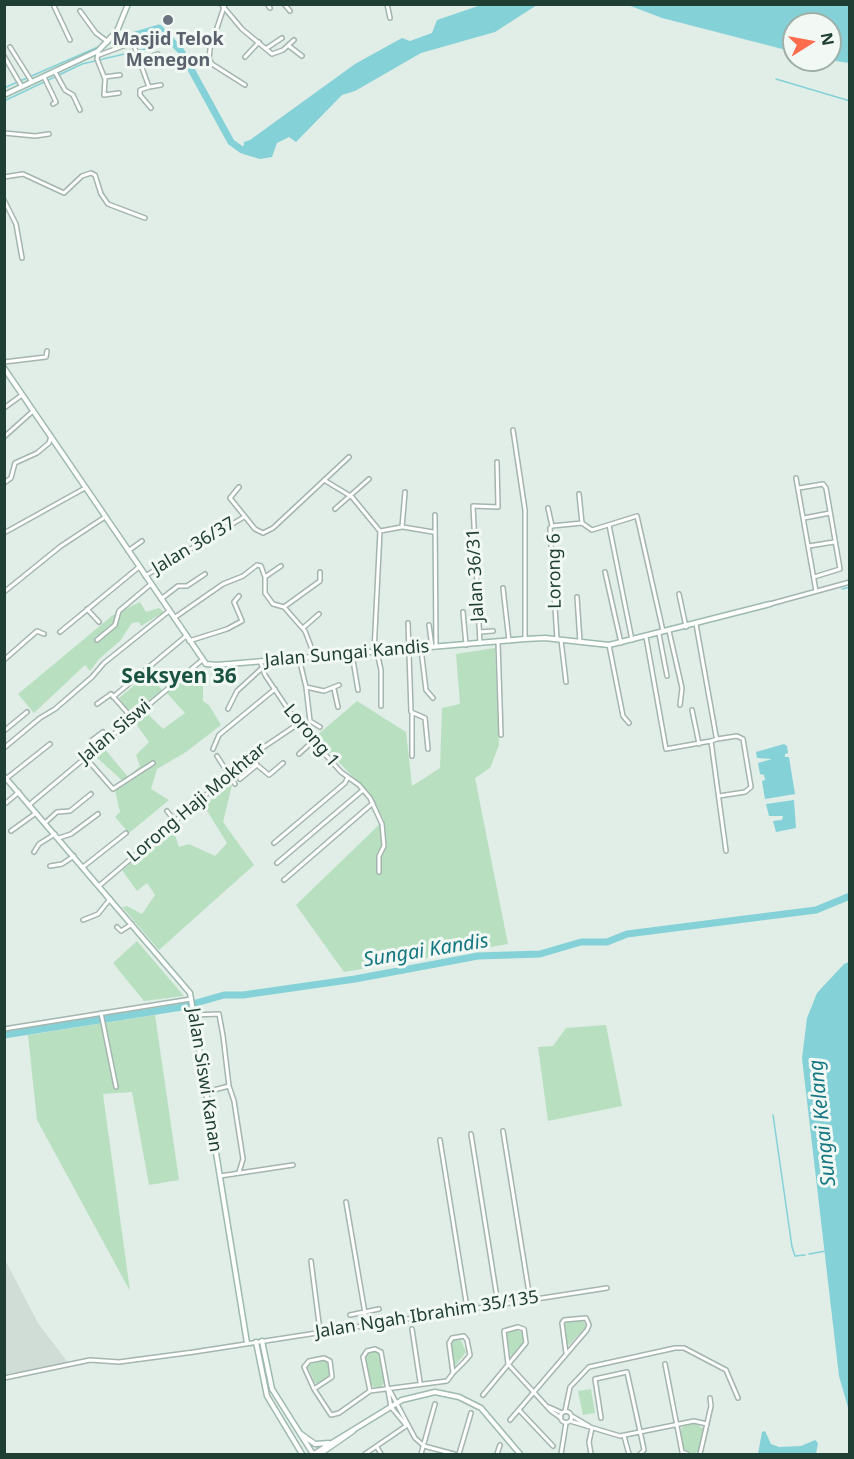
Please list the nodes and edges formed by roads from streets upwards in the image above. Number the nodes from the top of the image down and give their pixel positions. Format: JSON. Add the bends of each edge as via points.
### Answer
{"nodes":[{"id":1,"x":53,"y":4,"type":"edge"},
{"id":2,"x":128,"y":4,"type":"edge"},
{"id":3,"x":284,"y":4,"type":"edge"},
{"id":4,"x":387,"y":4,"type":"edge"},
{"id":5,"x":224,"y":6,"type":"edge"},
{"id":6,"x":80,"y":11,"type":"dead end"},
{"id":7,"x":290,"y":11,"type":"dead end"},
{"id":8,"x":390,"y":18,"type":"dead end"},
{"id":9,"x":158,"y":33,"type":"dead end"},
{"id":10,"x":282,"y":38,"type":"dead end"},
{"id":11,"x":70,"y":40,"type":"dead end"},
{"id":12,"x":294,"y":40,"type":"dead end"},
{"id":13,"x":108,"y":42,"type":"junction"},
{"id":14,"x":259,"y":42,"type":"junction"},
{"id":15,"x":133,"y":43,"type":"junction"},
{"id":16,"x":289,"y":46,"type":"junction"},
{"id":17,"x":10,"y":47,"type":"dead end"},
{"id":18,"x":267,"y":48,"type":"junction"},
{"id":19,"x":158,"y":54,"type":"dead end"},
{"id":20,"x":4,"y":56,"type":"edge"},
{"id":21,"x":302,"y":56,"type":"dead end"},
{"id":22,"x":98,"y":57,"type":"junction"},
{"id":23,"x":245,"y":57,"type":"dead end"},
{"id":24,"x":139,"y":60,"type":"junction"},
{"id":25,"x":56,"y":75,"type":"junction"},
{"id":26,"x":120,"y":75,"type":"dead end"},
{"id":27,"x":104,"y":77,"type":"junction"},
{"id":28,"x":30,"y":78,"type":"junction"},
{"id":29,"x":46,"y":80,"type":"junction"},
{"id":30,"x":161,"y":85,"type":"dead end"},
{"id":31,"x":245,"y":85,"type":"dead end"},
{"id":32,"x":22,"y":87,"type":"junction"},
{"id":33,"x":149,"y":87,"type":"junction"},
{"id":34,"x":119,"y":93,"type":"dead end"},
{"id":35,"x":4,"y":95,"type":"edge"},
{"id":36,"x":53,"y":104,"type":"dead end"},
{"id":37,"x":151,"y":108,"type":"dead end"},
{"id":38,"x":80,"y":110,"type":"dead end"},
{"id":39,"x":4,"y":133,"type":"edge"},
{"id":40,"x":49,"y":134,"type":"dead end"},
{"id":41,"x":4,"y":177,"type":"edge"},
{"id":42,"x":4,"y":200,"type":"edge"},
{"id":43,"x":144,"y":218,"type":"dead end"},
{"id":44,"x":22,"y":258,"type":"dead end"},
{"id":45,"x":47,"y":351,"type":"dead end"},
{"id":46,"x":4,"y":362,"type":"edge"},
{"id":47,"x":4,"y":368,"type":"edge"},
{"id":48,"x":6,"y":375,"type":"edge"},
{"id":49,"x":22,"y":394,"type":"junction"},
{"id":50,"x":4,"y":408,"type":"edge"},
{"id":51,"x":33,"y":411,"type":"junction"},
{"id":52,"x":513,"y":430,"type":"dead end"},
{"id":53,"x":51,"y":436,"type":"junction"},
{"id":54,"x":4,"y":437,"type":"edge"},
{"id":55,"x":349,"y":457,"type":"dead end"},
{"id":56,"x":497,"y":462,"type":"dead end"},
{"id":57,"x":328,"y":477,"type":"junction"},
{"id":58,"x":796,"y":478,"type":"dead end"},
{"id":59,"x":369,"y":479,"type":"dead end"},
{"id":60,"x":324,"y":480,"type":"junction"},
{"id":61,"x":329,"y":482,"type":"junction"},
{"id":62,"x":4,"y":483,"type":"edge"},
{"id":63,"x":239,"y":487,"type":"dead end"},
{"id":64,"x":85,"y":488,"type":"junction"},
{"id":65,"x":799,"y":488,"type":"junction"},
{"id":66,"x":405,"y":492,"type":"dead end"},
{"id":67,"x":579,"y":494,"type":"dead end"},
{"id":68,"x":350,"y":496,"type":"junction"},
{"id":69,"x":548,"y":508,"type":"dead end"},
{"id":70,"x":335,"y":509,"type":"dead end"},
{"id":71,"x":830,"y":513,"type":"junction"},
{"id":72,"x":435,"y":515,"type":"dead end"},
{"id":73,"x":105,"y":517,"type":"junction"},
{"id":74,"x":244,"y":517,"type":"junction"},
{"id":75,"x":804,"y":518,"type":"junction"},
{"id":76,"x":582,"y":523,"type":"junction"},
{"id":77,"x":609,"y":525,"type":"junction"},
{"id":78,"x":402,"y":526,"type":"junction"},
{"id":79,"x":552,"y":526,"type":"junction"},
{"id":80,"x":380,"y":531,"type":"junction"},
{"id":81,"x":433,"y":532,"type":"junction"},
{"id":82,"x":4,"y":533,"type":"edge"},
{"id":83,"x":142,"y":541,"type":"dead end"},
{"id":84,"x":835,"y":542,"type":"junction"},
{"id":85,"x":809,"y":546,"type":"junction"},
{"id":86,"x":128,"y":551,"type":"junction"},
{"id":87,"x":281,"y":566,"type":"dead end"},
{"id":88,"x":139,"y":567,"type":"junction"},
{"id":89,"x":320,"y":572,"type":"dead end"},
{"id":90,"x":605,"y":572,"type":"dead end"},
{"id":91,"x":206,"y":574,"type":"dead end"},
{"id":92,"x":145,"y":576,"type":"junction"},
{"id":93,"x":265,"y":577,"type":"junction"},
{"id":94,"x":814,"y":577,"type":"junction"},
{"id":95,"x":849,"y":582,"type":"edge"},
{"id":96,"x":151,"y":584,"type":"junction"},
{"id":97,"x":503,"y":588,"type":"dead end"},
{"id":98,"x":816,"y":591,"type":"junction"},
{"id":99,"x":4,"y":592,"type":"edge"},
{"id":100,"x":679,"y":594,"type":"dead end"},
{"id":101,"x":239,"y":596,"type":"dead end"},
{"id":102,"x":577,"y":597,"type":"dead end"},
{"id":103,"x":161,"y":599,"type":"junction"},
{"id":104,"x":770,"y":604,"type":"joint"},
{"id":105,"x":284,"y":607,"type":"junction"},
{"id":106,"x":87,"y":609,"type":"junction"},
{"id":107,"x":170,"y":611,"type":"junction"},
{"id":108,"x":463,"y":612,"type":"dead end"},
{"id":109,"x":319,"y":614,"type":"dead end"},
{"id":110,"x":174,"y":618,"type":"junction"},
{"id":111,"x":99,"y":622,"type":"dead end"},
{"id":112,"x":408,"y":623,"type":"dead end"},
{"id":113,"x":696,"y":624,"type":"junction"},
{"id":114,"x":429,"y":626,"type":"dead end"},
{"id":115,"x":686,"y":627,"type":"junction"},
{"id":116,"x":303,"y":628,"type":"junction"},
{"id":117,"x":493,"y":631,"type":"dead end"},
{"id":118,"x":669,"y":631,"type":"junction"},
{"id":119,"x":60,"y":632,"type":"dead end"},
{"id":120,"x":479,"y":632,"type":"junction"},
{"id":121,"x":662,"y":633,"type":"junction"},
{"id":122,"x":44,"y":634,"type":"dead end"},
{"id":123,"x":186,"y":636,"type":"junction"},
{"id":124,"x":646,"y":637,"type":"junction"},
{"id":125,"x":525,"y":639,"type":"junction"},
{"id":126,"x":97,"y":640,"type":"dead end"},
{"id":127,"x":559,"y":640,"type":"junction"},
{"id":128,"x":632,"y":640,"type":"junction"},
{"id":129,"x":189,"y":641,"type":"junction"},
{"id":130,"x":509,"y":641,"type":"junction"},
{"id":131,"x":498,"y":642,"type":"junction"},
{"id":132,"x":580,"y":642,"type":"junction"},
{"id":133,"x":621,"y":643,"type":"junction"},
{"id":134,"x":480,"y":644,"type":"junction"},
{"id":135,"x":466,"y":645,"type":"junction"},
{"id":136,"x":609,"y":645,"type":"junction"},
{"id":137,"x":434,"y":648,"type":"junction"},
{"id":138,"x":421,"y":649,"type":"junction"},
{"id":139,"x":407,"y":650,"type":"junction"},
{"id":140,"x":375,"y":652,"type":"junction"},
{"id":141,"x":352,"y":654,"type":"junction"},
{"id":142,"x":315,"y":657,"type":"junction"},
{"id":143,"x":300,"y":658,"type":"junction"},
{"id":144,"x":4,"y":660,"type":"edge"},
{"id":145,"x":201,"y":660,"type":"junction"},
{"id":146,"x":260,"y":661,"type":"junction"},
{"id":147,"x":261,"y":669,"type":"junction"},
{"id":148,"x":667,"y":676,"type":"dead end"},
{"id":149,"x":566,"y":682,"type":"dead end"},
{"id":150,"x":339,"y":685,"type":"dead end"},
{"id":151,"x":306,"y":687,"type":"junction"},
{"id":152,"x":275,"y":689,"type":"junction"},
{"id":153,"x":334,"y":689,"type":"junction"},
{"id":154,"x":358,"y":690,"type":"dead end"},
{"id":155,"x":113,"y":697,"type":"junction"},
{"id":156,"x":433,"y":698,"type":"dead end"},
{"id":157,"x":97,"y":704,"type":"dead end"},
{"id":158,"x":680,"y":705,"type":"dead end"},
{"id":159,"x":381,"y":706,"type":"dead end"},
{"id":160,"x":338,"y":707,"type":"dead end"},
{"id":161,"x":228,"y":709,"type":"dead end"},
{"id":162,"x":692,"y":710,"type":"dead end"},
{"id":163,"x":27,"y":712,"type":"dead end"},
{"id":164,"x":412,"y":715,"type":"junction"},
{"id":165,"x":132,"y":718,"type":"junction"},
{"id":166,"x":629,"y":723,"type":"dead end"},
{"id":167,"x":298,"y":724,"type":"junction"},
{"id":168,"x":320,"y":727,"type":"dead end"},
{"id":169,"x":4,"y":731,"type":"edge"},
{"id":170,"x":103,"y":732,"type":"dead end"},
{"id":171,"x":501,"y":735,"type":"dead end"},
{"id":172,"x":717,"y":739,"type":"junction"},
{"id":173,"x":313,"y":741,"type":"junction"},
{"id":174,"x":711,"y":741,"type":"junction"},
{"id":175,"x":50,"y":744,"type":"dead end"},
{"id":176,"x":699,"y":744,"type":"junction"},
{"id":177,"x":4,"y":748,"type":"edge"},
{"id":178,"x":96,"y":748,"type":"junction"},
{"id":179,"x":213,"y":749,"type":"dead end"},
{"id":180,"x":428,"y":749,"type":"dead end"},
{"id":181,"x":253,"y":754,"type":"junction"},
{"id":182,"x":299,"y":754,"type":"dead end"},
{"id":183,"x":217,"y":756,"type":"dead end"},
{"id":184,"x":412,"y":756,"type":"dead end"},
{"id":185,"x":85,"y":757,"type":"junction"},
{"id":186,"x":153,"y":763,"type":"dead end"},
{"id":187,"x":283,"y":763,"type":"dead end"},
{"id":188,"x":257,"y":765,"type":"junction"},
{"id":189,"x":230,"y":774,"type":"junction"},
{"id":190,"x":6,"y":777,"type":"edge"},
{"id":191,"x":348,"y":777,"type":"junction"},
{"id":192,"x":240,"y":779,"type":"dead end"},
{"id":193,"x":236,"y":784,"type":"dead end"},
{"id":194,"x":363,"y":790,"type":"junction"},
{"id":195,"x":19,"y":792,"type":"junction"},
{"id":196,"x":91,"y":794,"type":"dead end"},
{"id":197,"x":720,"y":796,"type":"junction"},
{"id":198,"x":6,"y":803,"type":"edge"},
{"id":199,"x":373,"y":803,"type":"junction"},
{"id":200,"x":29,"y":805,"type":"junction"},
{"id":201,"x":167,"y":811,"type":"dead end"},
{"id":202,"x":36,"y":813,"type":"junction"},
{"id":203,"x":98,"y":814,"type":"dead end"},
{"id":204,"x":176,"y":821,"type":"junction"},
{"id":205,"x":45,"y":823,"type":"junction"},
{"id":206,"x":11,"y":831,"type":"dead end"},
{"id":207,"x":126,"y":833,"type":"dead end"},
{"id":208,"x":54,"y":834,"type":"junction"},
{"id":209,"x":58,"y":838,"type":"junction"},
{"id":210,"x":274,"y":843,"type":"dead end"},
{"id":211,"x":726,"y":851,"type":"dead end"},
{"id":212,"x":34,"y":852,"type":"dead end"},
{"id":213,"x":74,"y":856,"type":"junction"},
{"id":214,"x":277,"y":863,"type":"dead end"},
{"id":215,"x":50,"y":866,"type":"dead end"},
{"id":216,"x":83,"y":867,"type":"junction"},
{"id":217,"x":380,"y":872,"type":"dead end"},
{"id":218,"x":284,"y":880,"type":"dead end"},
{"id":219,"x":99,"y":886,"type":"junction"},
{"id":220,"x":111,"y":899,"type":"junction"},
{"id":221,"x":83,"y":920,"type":"dead end"},
{"id":222,"x":132,"y":924,"type":"junction"},
{"id":223,"x":117,"y":927,"type":"dead end"},
{"id":224,"x":191,"y":1000,"type":"junction"},
{"id":225,"x":101,"y":1014,"type":"junction"},
{"id":226,"x":194,"y":1015,"type":"junction"},
{"id":227,"x":4,"y":1029,"type":"edge"},
{"id":228,"x":229,"y":1086,"type":"junction"},
{"id":229,"x":116,"y":1087,"type":"dead end"},
{"id":230,"x":206,"y":1092,"type":"junction"},
{"id":231,"x":503,"y":1131,"type":"dead end"},
{"id":232,"x":471,"y":1134,"type":"dead end"},
{"id":233,"x":440,"y":1140,"type":"dead end"},
{"id":234,"x":293,"y":1165,"type":"dead end"},
{"id":235,"x":239,"y":1172,"type":"junction"},
{"id":236,"x":220,"y":1176,"type":"junction"},
{"id":237,"x":346,"y":1202,"type":"dead end"},
{"id":238,"x":311,"y":1262,"type":"dead end"},
{"id":239,"x":607,"y":1288,"type":"dead end"},
{"id":240,"x":530,"y":1299,"type":"junction"},
{"id":241,"x":498,"y":1304,"type":"junction"},
{"id":242,"x":467,"y":1308,"type":"junction"},
{"id":243,"x":379,"y":1309,"type":"dead end"},
{"id":244,"x":364,"y":1312,"type":"junction"},
{"id":245,"x":350,"y":1315,"type":"dead end"},
{"id":246,"x":367,"y":1325,"type":"junction"},
{"id":247,"x":412,"y":1329,"type":"dead end"},
{"id":248,"x":320,"y":1332,"type":"junction"},
{"id":249,"x":262,"y":1341,"type":"junction"},
{"id":250,"x":256,"y":1342,"type":"junction"},
{"id":251,"x":247,"y":1343,"type":"junction"},
{"id":252,"x":566,"y":1353,"type":"junction"},
{"id":253,"x":508,"y":1364,"type":"junction"},
{"id":254,"x":665,"y":1364,"type":"dead end"},
{"id":255,"x":453,"y":1373,"type":"junction"},
{"id":256,"x":4,"y":1378,"type":"edge"},
{"id":257,"x":420,"y":1382,"type":"junction"},
{"id":258,"x":387,"y":1388,"type":"junction"},
{"id":259,"x":314,"y":1389,"type":"junction"},
{"id":260,"x":370,"y":1391,"type":"junction"},
{"id":261,"x":534,"y":1392,"type":"junction"},
{"id":262,"x":483,"y":1395,"type":"dead end"},
{"id":263,"x":710,"y":1398,"type":"dead end"},
{"id":264,"x":738,"y":1398,"type":"dead end"},
{"id":265,"x":396,"y":1404,"type":"junction"},
{"id":266,"x":435,"y":1404,"type":"dead end"},
{"id":267,"x":391,"y":1407,"type":"junction"},
{"id":268,"x":549,"y":1407,"type":"junction"},
{"id":269,"x":519,"y":1410,"type":"junction"},
{"id":270,"x":564,"y":1412,"type":"junction"},
{"id":271,"x":471,"y":1413,"type":"dead end"},
{"id":272,"x":572,"y":1416,"type":"junction"},
{"id":273,"x":561,"y":1418,"type":"junction"},
{"id":274,"x":601,"y":1418,"type":"dead end"},
{"id":275,"x":510,"y":1420,"type":"dead end"},
{"id":276,"x":568,"y":1422,"type":"junction"},
{"id":277,"x":707,"y":1424,"type":"junction"},
{"id":278,"x":676,"y":1425,"type":"junction"},
{"id":279,"x":406,"y":1426,"type":"junction"},
{"id":280,"x":591,"y":1428,"type":"junction"},
{"id":281,"x":296,"y":1430,"type":"junction"},
{"id":282,"x":641,"y":1432,"type":"junction"},
{"id":283,"x":624,"y":1436,"type":"junction"},
{"id":284,"x":332,"y":1445,"type":"junction"},
{"id":285,"x":500,"y":1445,"type":"dead end"},
{"id":286,"x":424,"y":1446,"type":"junction"},
{"id":287,"x":553,"y":1446,"type":"dead end"},
{"id":288,"x":377,"y":1447,"type":"junction"},
{"id":289,"x":302,"y":1455,"type":"edge"},
{"id":290,"x":313,"y":1455,"type":"edge"},
{"id":291,"x":320,"y":1455,"type":"edge"},
{"id":292,"x":328,"y":1455,"type":"edge"},
{"id":293,"x":365,"y":1455,"type":"edge"},
{"id":294,"x":381,"y":1455,"type":"edge"},
{"id":295,"x":421,"y":1455,"type":"edge"},
{"id":296,"x":456,"y":1455,"type":"edge"},
{"id":297,"x":497,"y":1455,"type":"edge"},
{"id":298,"x":520,"y":1455,"type":"edge"},
{"id":299,"x":561,"y":1455,"type":"edge"},
{"id":300,"x":591,"y":1455,"type":"edge"},
{"id":301,"x":629,"y":1455,"type":"edge"},
{"id":302,"x":640,"y":1455,"type":"edge"},
{"id":303,"x":687,"y":1455,"type":"edge"},
{"id":304,"x":700,"y":1455,"type":"edge"}],
"edges":[{"from":1,"to":11,"type":"street"},
{"from":2,"to":13,"type":"street"},
{"from":3,"to":7,"type":"street"},
{"from":4,"to":8,"type":"street"},
{"from":5,"to":14,"type":"street"},
{"from":5,"to":31,"type":"street","via":[[209,59]]},
{"from":6,"to":13,"type":"street"},
{"from":9,"to":15,"type":"street"},
{"from":10,"to":18,"type":"street"},
{"from":12,"to":16,"type":"street"},
{"from":13,"to":22,"type":"street"},
{"from":14,"to":18,"type":"street"},
{"from":14,"to":23,"type":"street"},
{"from":15,"to":22,"type":"street"},
{"from":15,"to":24,"type":"street"},
{"from":16,"to":18,"type":"street","via":[[275,54]]},
{"from":16,"to":21,"type":"street"},
{"from":17,"to":28,"type":"street"},
{"from":19,"to":24,"type":"street"},
{"from":20,"to":32,"type":"street"},
{"from":22,"to":25,"type":"street"},
{"from":22,"to":27,"type":"street"},
{"from":24,"to":33,"type":"street"},
{"from":25,"to":29,"type":"street"},
{"from":25,"to":38,"type":"street"},
{"from":26,"to":27,"type":"street"},
{"from":27,"to":34,"type":"street","via":[[104,94]]},
{"from":28,"to":29,"type":"street"},
{"from":28,"to":32,"type":"street"},
{"from":29,"to":36,"type":"street","via":[[56,102]]},
{"from":30,"to":33,"type":"street"},
{"from":32,"to":35,"type":"street"},
{"from":33,"to":37,"type":"street","via":[[139,92]]},
{"from":39,"to":40,"type":"street"},
{"from":41,"to":43,"type":"street","via":[[23,174],[62,193],[91,173],[108,204]]},
{"from":42,"to":44,"type":"street","via":[[16,224]]},
{"from":45,"to":46,"type":"street","via":[[46,357]]},
{"from":47,"to":48,"type":"street"},
{"from":48,"to":49,"type":"street"},
{"from":49,"to":50,"type":"street"},
{"from":49,"to":51,"type":"street"},
{"from":51,"to":53,"type":"street"},
{"from":51,"to":54,"type":"street"},
{"from":52,"to":125,"type":"street","via":[[525,510]]},
{"from":53,"to":62,"type":"street","via":[[37,453],[15,463],[11,478]]},
{"from":53,"to":64,"type":"street"},
{"from":55,"to":57,"type":"street"},
{"from":56,"to":120,"type":"street","name":"Jalan 36/31","via":[[498,507],[473,506]]},
{"from":57,"to":60,"type":"street"},
{"from":57,"to":61,"type":"street"},
{"from":58,"to":65,"type":"street"},
{"from":59,"to":68,"type":"street"},
{"from":60,"to":61,"type":"street"},
{"from":60,"to":74,"type":"street","via":[[264,532],[258,532]]},
{"from":61,"to":68,"type":"street"},
{"from":63,"to":74,"type":"street","via":[[229,496]]},
{"from":64,"to":73,"type":"street"},
{"from":64,"to":82,"type":"street"},
{"from":65,"to":71,"type":"street","via":[[825,485]]},
{"from":65,"to":75,"type":"street"},
{"from":66,"to":78,"type":"street"},
{"from":67,"to":76,"type":"street"},
{"from":68,"to":70,"type":"street"},
{"from":68,"to":80,"type":"street"},
{"from":69,"to":79,"type":"street"},
{"from":71,"to":75,"type":"street"},
{"from":71,"to":84,"type":"street"},
{"from":72,"to":81,"type":"street"},
{"from":73,"to":86,"type":"street"},
{"from":73,"to":99,"type":"street"},
{"from":74,"to":92,"type":"street","name":"Jalan 36/37"},
{"from":75,"to":85,"type":"street"},
{"from":76,"to":77,"type":"street","name":"Lorong 6","via":[[592,530]]},
{"from":76,"to":79,"type":"street","name":"Lorong 6"},
{"from":77,"to":121,"type":"street","via":[[639,517]]},
{"from":77,"to":128,"type":"street"},
{"from":78,"to":80,"type":"street"},
{"from":78,"to":81,"type":"street"},
{"from":79,"to":127,"type":"street","name":"Lorong 6"},
{"from":80,"to":140,"type":"street"},
{"from":81,"to":137,"type":"street"},
{"from":83,"to":86,"type":"street"},
{"from":84,"to":85,"type":"street"},
{"from":84,"to":94,"type":"street","via":[[839,571]]},
{"from":85,"to":94,"type":"street"},
{"from":86,"to":88,"type":"street"},
{"from":87,"to":93,"type":"street"},
{"from":88,"to":92,"type":"street"},
{"from":88,"to":106,"type":"street"},
{"from":89,"to":105,"type":"street","via":[[320,580]]},
{"from":90,"to":133,"type":"street"},
{"from":91,"to":103,"type":"street","via":[[187,586],[178,586]]},
{"from":92,"to":96,"type":"street"},
{"from":93,"to":105,"type":"street","via":[[268,599]]},
{"from":93,"to":110,"type":"street","via":[[257,565]]},
{"from":94,"to":98,"type":"street"},
{"from":95,"to":98,"type":"street"},
{"from":96,"to":103,"type":"street"},
{"from":96,"to":126,"type":"street","via":[[122,609],[115,625]]},
{"from":97,"to":130,"type":"street"},
{"from":98,"to":104,"type":"street"},
{"from":100,"to":115,"type":"street"},
{"from":101,"to":129,"type":"street","via":[[234,602],[242,621],[227,630]]},
{"from":102,"to":132,"type":"street"},
{"from":103,"to":107,"type":"street"},
{"from":104,"to":113,"type":"street","name":"Jalan Sungai Kandis"},
{"from":105,"to":116,"type":"street"},
{"from":106,"to":111,"type":"street"},
{"from":106,"to":119,"type":"street"},
{"from":107,"to":110,"type":"street"},
{"from":107,"to":177,"type":"street"},
{"from":108,"to":135,"type":"street"},
{"from":109,"to":116,"type":"street"},
{"from":110,"to":123,"type":"street"},
{"from":112,"to":139,"type":"street"},
{"from":113,"to":115,"type":"street","name":"Jalan Sungai Kandis"},
{"from":113,"to":172,"type":"street"},
{"from":114,"to":137,"type":"street"},
{"from":115,"to":118,"type":"street","name":"Jalan Sungai Kandis"},
{"from":116,"to":142,"type":"street"},
{"from":117,"to":120,"type":"street"},
{"from":118,"to":121,"type":"street","name":"Jalan Sungai Kandis"},
{"from":118,"to":158,"type":"street","via":[[682,688]]},
{"from":120,"to":134,"type":"street","name":"Jalan 36/31"},
{"from":121,"to":124,"type":"street","name":"Jalan Sungai Kandis"},
{"from":121,"to":148,"type":"street"},
{"from":122,"to":144,"type":"street","via":[[37,631]]},
{"from":123,"to":129,"type":"street"},
{"from":123,"to":155,"type":"street"},
{"from":124,"to":128,"type":"street","name":"Jalan Sungai Kandis"},
{"from":124,"to":176,"type":"street","via":[[664,746],[669,750]]},
{"from":125,"to":127,"type":"street","name":"Jalan Sungai Kandis"},
{"from":125,"to":130,"type":"street","name":"Jalan Sungai Kandis"},
{"from":127,"to":132,"type":"street","name":"Jalan Sungai Kandis"},
{"from":127,"to":149,"type":"street","name":"Lorong 6"},
{"from":128,"to":133,"type":"street","name":"Jalan Sungai Kandis"},
{"from":129,"to":145,"type":"street"},
{"from":130,"to":131,"type":"street","name":"Jalan Sungai Kandis"},
{"from":131,"to":134,"type":"street","name":"Jalan Sungai Kandis"},
{"from":131,"to":171,"type":"street"},
{"from":132,"to":136,"type":"street","name":"Jalan Sungai Kandis"},
{"from":133,"to":136,"type":"street","name":"Jalan Sungai Kandis"},
{"from":134,"to":135,"type":"street","name":"Jalan Sungai Kandis"},
{"from":135,"to":137,"type":"street","name":"Jalan Sungai Kandis"},
{"from":136,"to":166,"type":"street","via":[[623,716]]},
{"from":137,"to":138,"type":"street","name":"Jalan Sungai Kandis"},
{"from":138,"to":139,"type":"street","name":"Jalan Sungai Kandis"},
{"from":138,"to":156,"type":"street","via":[[426,690]]},
{"from":139,"to":140,"type":"street","name":"Jalan Sungai Kandis"},
{"from":139,"to":164,"type":"street"},
{"from":140,"to":141,"type":"street","name":"Jalan Sungai Kandis"},
{"from":140,"to":159,"type":"street","via":[[381,670]]},
{"from":141,"to":142,"type":"street","name":"Jalan Sungai Kandis"},
{"from":141,"to":154,"type":"street"},
{"from":142,"to":143,"type":"street","name":"Jalan Sungai Kandis"},
{"from":143,"to":146,"type":"street","name":"Jalan Sungai Kandis"},
{"from":143,"to":151,"type":"street"},
{"from":145,"to":146,"type":"street","name":"Jalan Sungai Kandis","via":[[218,665]]},
{"from":145,"to":165,"type":"street","name":"Jalan Siswi"},
{"from":146,"to":147,"type":"street","name":"Lorong 1"},
{"from":147,"to":152,"type":"street","name":"Lorong 1"},
{"from":147,"to":161,"type":"street","via":[[237,691]]},
{"from":150,"to":153,"type":"street"},
{"from":151,"to":153,"type":"street"},
{"from":151,"to":168,"type":"street","via":[[310,721]]},
{"from":152,"to":167,"type":"street","name":"Lorong 1"},
{"from":152,"to":179,"type":"street","via":[[219,735]]},
{"from":153,"to":160,"type":"street"},
{"from":155,"to":157,"type":"street","via":[[108,695]]},
{"from":155,"to":165,"type":"street"},
{"from":162,"to":176,"type":"street"},
{"from":163,"to":169,"type":"street"},
{"from":164,"to":180,"type":"street","via":[[425,718]]},
{"from":164,"to":184,"type":"street"},
{"from":165,"to":178,"type":"street","name":"Jalan Siswi"},
{"from":167,"to":173,"type":"street","name":"Lorong 1"},
{"from":167,"to":181,"type":"street","name":"Lorong Haji Mokhtar"},
{"from":170,"to":178,"type":"street","via":[[91,741]]},
{"from":172,"to":174,"type":"street"},
{"from":172,"to":197,"type":"street","via":[[743,739],[751,787],[745,792]]},
{"from":173,"to":182,"type":"street"},
{"from":173,"to":191,"type":"street","name":"Lorong 1"},
{"from":174,"to":176,"type":"street"},
{"from":174,"to":197,"type":"street"},
{"from":175,"to":190,"type":"street"},
{"from":178,"to":185,"type":"street","name":"Jalan Siswi"},
{"from":181,"to":188,"type":"street"},
{"from":181,"to":189,"type":"street","name":"Lorong Haji Mokhtar"},
{"from":183,"to":189,"type":"street"},
{"from":185,"to":186,"type":"street","via":[[113,789]]},
{"from":185,"to":200,"type":"street","name":"Jalan Siswi"},
{"from":187,"to":188,"type":"street","via":[[269,775]]},
{"from":188,"to":192,"type":"street"},
{"from":189,"to":193,"type":"street"},
{"from":189,"to":204,"type":"street","name":"Lorong Haji Mokhtar"},
{"from":190,"to":195,"type":"street","name":"Jalan Siswi Kanan"},
{"from":191,"to":194,"type":"street","name":"Lorong 1"},
{"from":191,"to":210,"type":"street"},
{"from":194,"to":199,"type":"street","name":"Lorong 1"},
{"from":194,"to":214,"type":"street"},
{"from":195,"to":198,"type":"street"},
{"from":195,"to":200,"type":"street","name":"Jalan Siswi Kanan"},
{"from":196,"to":205,"type":"street","via":[[70,811],[57,812]]},
{"from":197,"to":211,"type":"street"},
{"from":199,"to":217,"type":"street","name":"Lorong 1","via":[[382,824]]},
{"from":199,"to":218,"type":"street"},
{"from":200,"to":202,"type":"street","name":"Jalan Siswi Kanan"},
{"from":201,"to":204,"type":"street"},
{"from":202,"to":205,"type":"street","name":"Jalan Siswi Kanan"},
{"from":202,"to":206,"type":"street"},
{"from":203,"to":209,"type":"street","via":[[71,834]]},
{"from":204,"to":219,"type":"street","name":"Lorong Haji Mokhtar"},
{"from":205,"to":208,"type":"street","name":"Jalan Siswi Kanan"},
{"from":207,"to":216,"type":"street"},
{"from":208,"to":209,"type":"street","name":"Jalan Siswi Kanan"},
{"from":208,"to":212,"type":"street"},
{"from":209,"to":213,"type":"street","name":"Jalan Siswi Kanan"},
{"from":213,"to":215,"type":"street"},
{"from":213,"to":216,"type":"street","name":"Jalan Siswi Kanan"},
{"from":216,"to":219,"type":"street","name":"Jalan Siswi Kanan"},
{"from":219,"to":220,"type":"street","name":"Jalan Siswi Kanan"},
{"from":220,"to":221,"type":"street","via":[[98,914]]},
{"from":220,"to":222,"type":"street","name":"Jalan Siswi Kanan"},
{"from":222,"to":223,"type":"street","via":[[121,931]]},
{"from":222,"to":224,"type":"street","name":"Jalan Siswi Kanan","via":[[190,993]]},
{"from":224,"to":225,"type":"street"},
{"from":224,"to":226,"type":"street","name":"Jalan Siswi Kanan"},
{"from":225,"to":227,"type":"street"},
{"from":225,"to":229,"type":"street"},
{"from":226,"to":228,"type":"street","via":[[214,1013],[220,1017]]},
{"from":226,"to":230,"type":"street","name":"Jalan Siswi Kanan"},
{"from":228,"to":230,"type":"street"},
{"from":228,"to":235,"type":"street","via":[[243,1160]]},
{"from":230,"to":236,"type":"street","name":"Jalan Siswi Kanan"},
{"from":231,"to":240,"type":"street"},
{"from":232,"to":241,"type":"street"},
{"from":233,"to":242,"type":"street"},
{"from":234,"to":235,"type":"street"},
{"from":235,"to":236,"type":"street"},
{"from":236,"to":251,"type":"street","name":"Jalan Siswi Kanan"},
{"from":237,"to":244,"type":"street"},
{"from":238,"to":248,"type":"street"},
{"from":239,"to":240,"type":"street","name":"Jalan Ngah Ibrahim 35/135"},
{"from":240,"to":241,"type":"street","name":"Jalan Ngah Ibrahim 35/135"},
{"from":241,"to":242,"type":"street","name":"Jalan Ngah Ibrahim 35/135"},
{"from":242,"to":246,"type":"street","name":"Jalan Ngah Ibrahim 35/135"},
{"from":243,"to":244,"type":"street"},
{"from":244,"to":245,"type":"street"},
{"from":244,"to":246,"type":"street"},
{"from":246,"to":248,"type":"street","name":"Jalan Ngah Ibrahim 35/135"},
{"from":247,"to":257,"type":"street"},
{"from":248,"to":249,"type":"street","name":"Jalan Ngah Ibrahim 35/135"},
{"from":249,"to":250,"type":"street","name":"Jalan Ngah Ibrahim 35/135"},
{"from":249,"to":281,"type":"street","via":[[272,1389]]},
{"from":250,"to":251,"type":"street","name":"Jalan Ngah Ibrahim 35/135"},
{"from":250,"to":289,"type":"street","via":[[267,1396]]},
{"from":251,"to":256,"type":"street","name":"Jalan Ngah Ibrahim 35/135","via":[[119,1362],[83,1361]]},
{"from":252,"to":252,"type":"street","via":[[561,1323],[586,1318],[587,1330]]},
{"from":252,"to":261,"type":"street"},
{"from":253,"to":253,"type":"street","via":[[504,1331],[524,1329],[526,1343]]},
{"from":253,"to":261,"type":"street"},
{"from":253,"to":262,"type":"street"},
{"from":254,"to":278,"type":"street"},
{"from":255,"to":255,"type":"street","via":[[449,1343],[452,1338],[464,1336],[470,1355]]},
{"from":255,"to":257,"type":"street","via":[[447,1381]]},
{"from":257,"to":258,"type":"street"},
{"from":258,"to":260,"type":"street"},
{"from":258,"to":260,"type":"street","via":[[381,1352],[371,1350],[363,1357]]},
{"from":258,"to":265,"type":"street"},
{"from":258,"to":267,"type":"street"},
{"from":259,"to":259,"type":"street","via":[[304,1367],[327,1358],[332,1377]]},
{"from":259,"to":260,"type":"street","via":[[331,1415]]},
{"from":261,"to":268,"type":"street"},
{"from":261,"to":269,"type":"street"},
{"from":263,"to":277,"type":"street"},
{"from":264,"to":270,"type":"street","via":[[726,1370],[684,1348],[675,1348],[589,1367],[570,1387]]},
{"from":265,"to":267,"type":"street"},
{"from":265,"to":279,"type":"street"},
{"from":265,"to":298,"type":"street","via":[[422,1393],[459,1397],[492,1418]]},
{"from":266,"to":286,"type":"street"},
{"from":267,"to":279,"type":"street"},
{"from":267,"to":284,"type":"street"},
{"from":268,"to":270,"type":"street"},
{"from":268,"to":273,"type":"street"},
{"from":269,"to":275,"type":"street"},
{"from":269,"to":287,"type":"street"},
{"from":270,"to":272,"type":"street"},
{"from":270,"to":273,"type":"street"},
{"from":271,"to":296,"type":"street"},
{"from":272,"to":276,"type":"street"},
{"from":272,"to":280,"type":"street"},
{"from":273,"to":276,"type":"street"},
{"from":274,"to":282,"type":"street","via":[[595,1379],[627,1372]]},
{"from":276,"to":280,"type":"street"},
{"from":276,"to":299,"type":"street"},
{"from":277,"to":278,"type":"street","via":[[694,1421]]},
{"from":277,"to":304,"type":"street"},
{"from":278,"to":282,"type":"street"},
{"from":278,"to":303,"type":"street","via":[[682,1452]]},
{"from":279,"to":286,"type":"street"},
{"from":279,"to":288,"type":"street"},
{"from":280,"to":283,"type":"street"},
{"from":280,"to":300,"type":"street"},
{"from":281,"to":284,"type":"street","via":[[315,1444]]},
{"from":281,"to":290,"type":"street"},
{"from":282,"to":283,"type":"street"},
{"from":282,"to":302,"type":"street","via":[[644,1450]]},
{"from":283,"to":301,"type":"street"},
{"from":284,"to":290,"type":"street"},
{"from":284,"to":291,"type":"street"},
{"from":284,"to":292,"type":"street"},
{"from":285,"to":297,"type":"street"},
{"from":286,"to":295,"type":"street"},
{"from":286,"to":296,"type":"street"},
{"from":288,"to":293,"type":"street"},
{"from":288,"to":294,"type":"street"}]}
